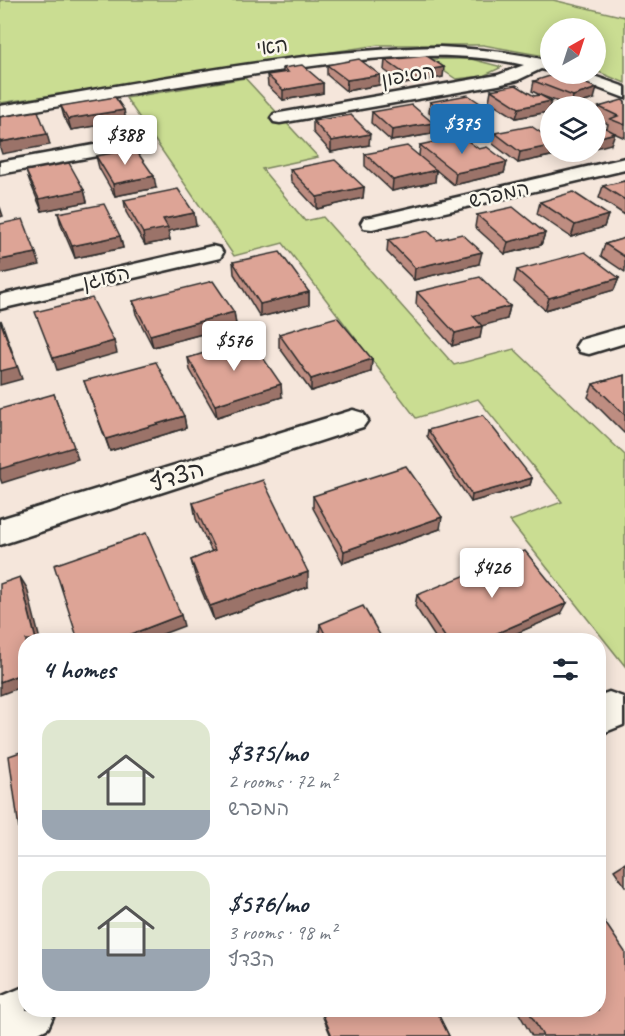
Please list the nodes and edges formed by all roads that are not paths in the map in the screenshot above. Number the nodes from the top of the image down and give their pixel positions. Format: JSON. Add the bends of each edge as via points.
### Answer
{"nodes":[{"id":1,"x":540,"y":64,"type":"edge"},
{"id":2,"x":540,"y":67,"type":"edge"},
{"id":3,"x":601,"y":84,"type":"edge"},
{"id":4,"x":625,"y":93,"type":"edge"},
{"id":5,"x":0,"y":111,"type":"edge"},
{"id":6,"x":280,"y":118,"type":"dead end"},
{"id":7,"x":138,"y":143,"type":"dead end"},
{"id":8,"x":625,"y":164,"type":"edge"},
{"id":9,"x":0,"y":168,"type":"edge"},
{"id":10,"x":372,"y":223,"type":"dead end"},
{"id":11,"x":212,"y":253,"type":"dead end"},
{"id":12,"x":0,"y":302,"type":"edge"},
{"id":13,"x":625,"y":335,"type":"edge"},
{"id":14,"x":589,"y":346,"type":"dead end"},
{"id":15,"x":353,"y":420,"type":"dead end"},
{"id":16,"x":0,"y":532,"type":"edge"},
{"id":17,"x":18,"y":1016,"type":"edge"},
{"id":18,"x":0,"y":1025,"type":"edge"}],
"edges":[{"from":1,"to":5,"type":"street","name":"האי","via":[[476,52],[377,54]]},
{"from":2,"to":6,"type":"street","name":"הסיפון","via":[[498,80]]},
{"from":3,"to":4,"type":"street"},
{"from":7,"to":9,"type":"street"},
{"from":8,"to":10,"type":"street","name":"המפרש"},
{"from":11,"to":12,"type":"street","name":"העוגן"},
{"from":13,"to":14,"type":"street"},
{"from":15,"to":16,"type":"street","name":"הצדף"},
{"from":17,"to":18,"type":"street"}]}
